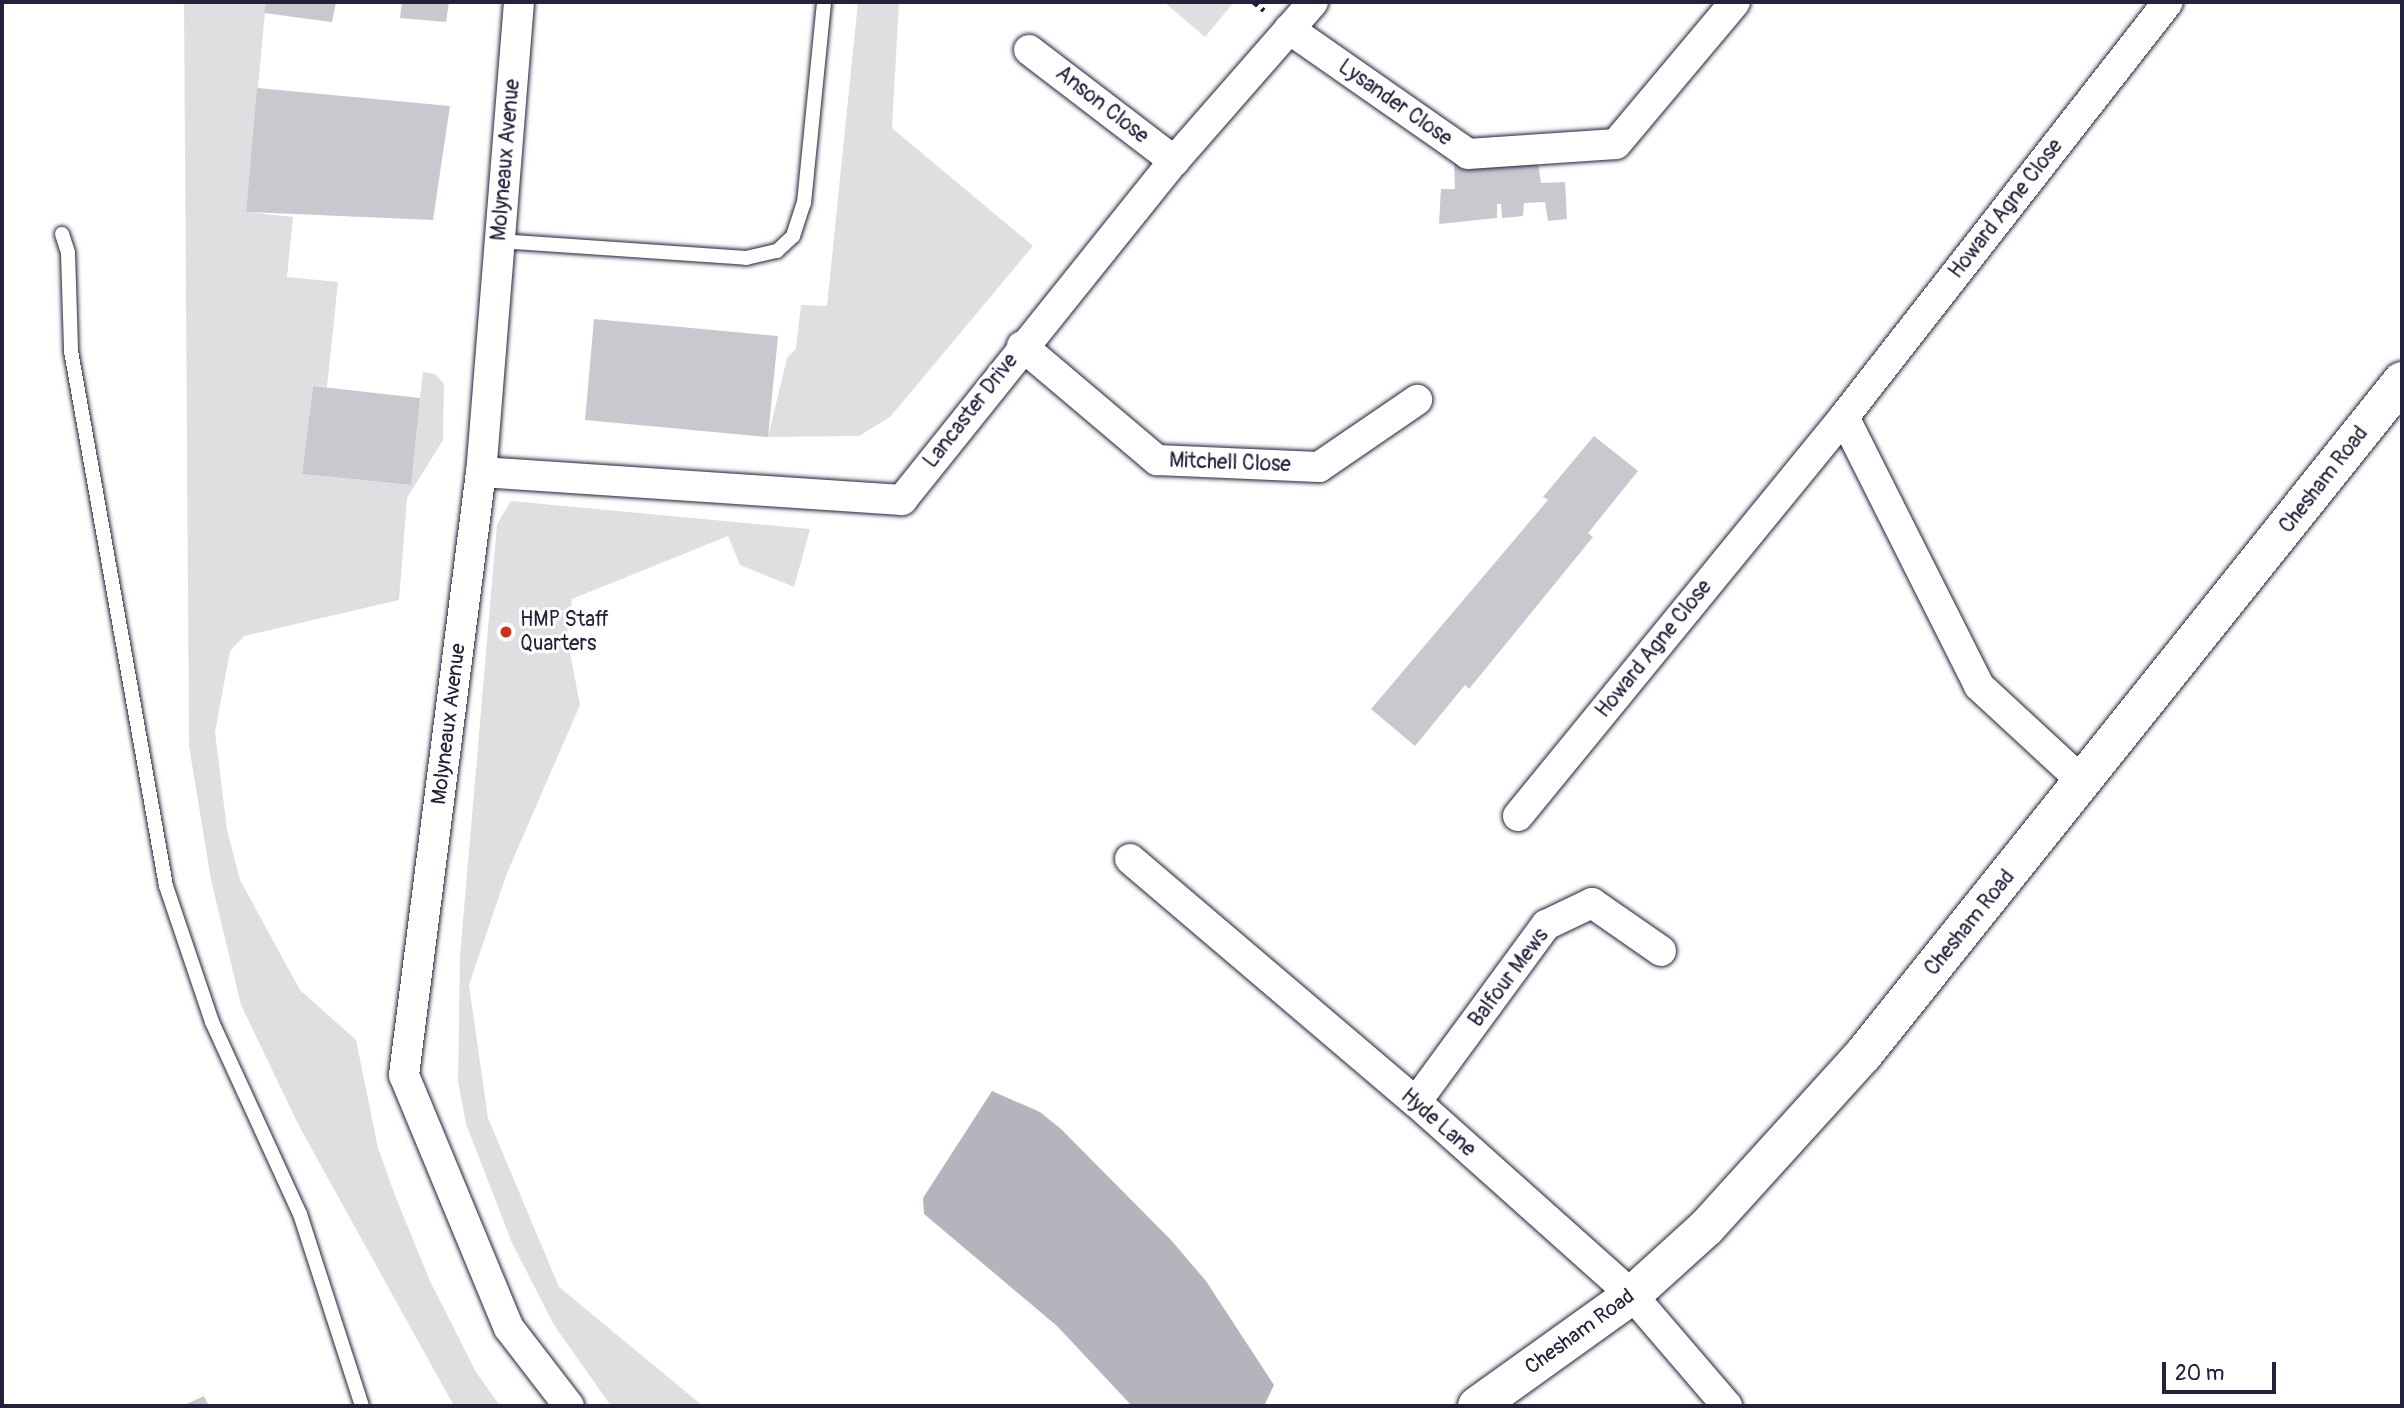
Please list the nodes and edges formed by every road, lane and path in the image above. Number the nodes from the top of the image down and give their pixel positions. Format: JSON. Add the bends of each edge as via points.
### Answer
{"nodes":[{"id":1,"x":519,"y":2,"type":"edge"},
{"id":2,"x":824,"y":2,"type":"edge"},
{"id":3,"x":1314,"y":2,"type":"edge"},
{"id":4,"x":1735,"y":2,"type":"edge"},
{"id":5,"x":2168,"y":2,"type":"edge"},
{"id":6,"x":1289,"y":29,"type":"junction"},
{"id":7,"x":1029,"y":50,"type":"dead end"},
{"id":8,"x":1174,"y":161,"type":"junction"},
{"id":9,"x":62,"y":234,"type":"dead end"},
{"id":10,"x":499,"y":241,"type":"junction"},
{"id":11,"x":1022,"y":346,"type":"junction"},
{"id":12,"x":2402,"y":381,"type":"edge"},
{"id":13,"x":1417,"y":400,"type":"dead end"},
{"id":14,"x":1844,"y":417,"type":"junction"},
{"id":15,"x":481,"y":472,"type":"junction"},
{"id":16,"x":2084,"y":783,"type":"junction"},
{"id":17,"x":1518,"y":816,"type":"dead end"},
{"id":18,"x":1130,"y":859,"type":"dead end"},
{"id":19,"x":1661,"y":950,"type":"dead end"},
{"id":20,"x":1416,"y":1102,"type":"junction"},
{"id":21,"x":1632,"y":1295,"type":"junction"},
{"id":22,"x":362,"y":1406,"type":"edge"},
{"id":23,"x":569,"y":1406,"type":"edge"},
{"id":24,"x":1477,"y":1406,"type":"edge"},
{"id":25,"x":1727,"y":1406,"type":"edge"}],
"edges":[{"from":1,"to":10,"type":"street","name":"Molyneaux Avenue"},
{"from":2,"to":10,"type":"lane","via":[[804,203],[793,236],[777,251],[746,258]]},
{"from":3,"to":6,"type":"street","name":"Lancaster Drive"},
{"from":4,"to":6,"type":"street","name":"Lysander Close","via":[[1616,144],[1468,154]]},
{"from":5,"to":14,"type":"street","name":"Howard Agne Close"},
{"from":6,"to":8,"type":"street","name":"Lancaster Drive"},
{"from":7,"to":8,"type":"street","name":"Anson Close"},
{"from":8,"to":11,"type":"street","name":"Lancaster Drive"},
{"from":9,"to":22,"type":"lane","via":[[68,253],[71,351],[166,886],[212,1022],[300,1214]]},
{"from":10,"to":15,"type":"street","name":"Molyneaux Avenue"},
{"from":11,"to":13,"type":"street","name":"Mitchell Close","via":[[1157,460],[1319,467]]},
{"from":11,"to":15,"type":"street","name":"Lancaster Drive","via":[[902,500]]},
{"from":12,"to":16,"type":"main road","name":"Chesham Road"},
{"from":14,"to":16,"type":"street","via":[[1979,686]]},
{"from":14,"to":17,"type":"street","name":"Howard Agne Close"},
{"from":15,"to":23,"type":"street","name":"Molyneaux Avenue","via":[[404,1075],[509,1328]]},
{"from":16,"to":21,"type":"main road","name":"Chesham Road","via":[[1863,1055],[1707,1227]]},
{"from":18,"to":20,"type":"street","name":"Hyde Lane"},
{"from":19,"to":20,"type":"street","name":"Balfour Mews","via":[[1592,903],[1546,925]]},
{"from":20,"to":21,"type":"street","name":"Hyde Lane"},
{"from":21,"to":24,"type":"main road","name":"Chesham Road"},
{"from":21,"to":25,"type":"street","name":"Hyde Lane"}]}
